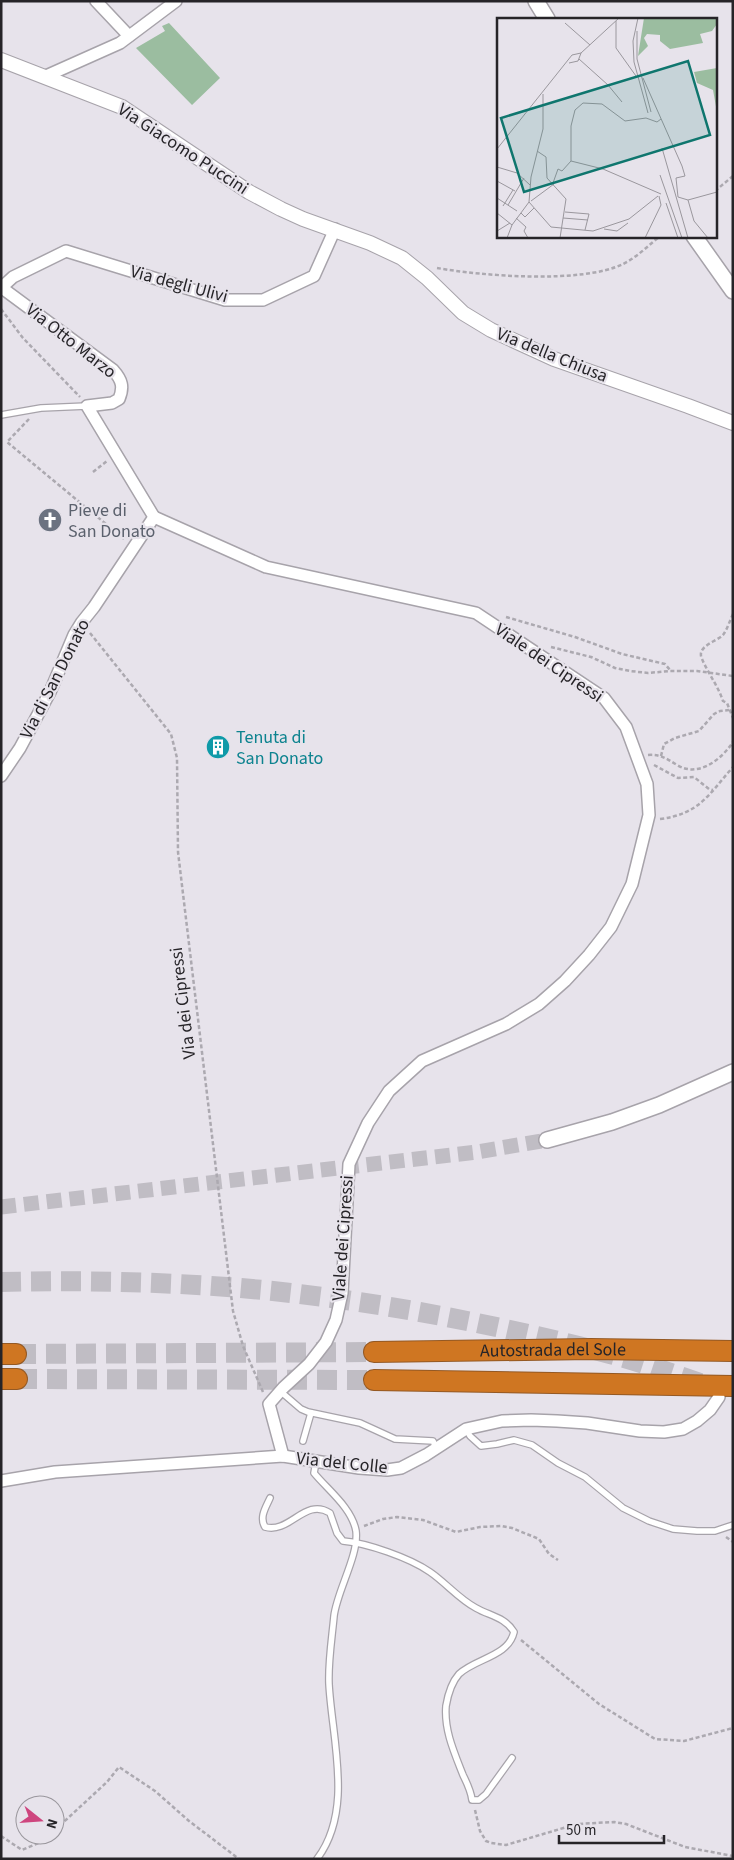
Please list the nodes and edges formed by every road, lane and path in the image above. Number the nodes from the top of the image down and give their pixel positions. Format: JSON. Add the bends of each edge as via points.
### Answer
{"nodes":[{"id":1,"x":96,"y":1,"type":"edge"},
{"id":2,"x":176,"y":1,"type":"edge"},
{"id":3,"x":536,"y":1,"type":"edge"},
{"id":4,"x":546,"y":18,"type":"edge"},
{"id":5,"x":129,"y":36,"type":"junction"},
{"id":6,"x":1,"y":60,"type":"edge"},
{"id":7,"x":46,"y":76,"type":"junction"},
{"id":8,"x":733,"y":176,"type":"edge"},
{"id":9,"x":716,"y":190,"type":"edge"},
{"id":10,"x":335,"y":229,"type":"junction"},
{"id":11,"x":658,"y":238,"type":"edge"},
{"id":12,"x":695,"y":238,"type":"edge"},
{"id":13,"x":433,"y":268,"type":"dead end"},
{"id":14,"x":2,"y":288,"type":"edge"},
{"id":15,"x":733,"y":291,"type":"edge"},
{"id":16,"x":1,"y":309,"type":"edge"},
{"id":17,"x":87,"y":406,"type":"junction"},
{"id":18,"x":41,"y":408,"type":"junction"},
{"id":19,"x":1,"y":415,"type":"edge"},
{"id":20,"x":733,"y":424,"type":"edge"},
{"id":21,"x":116,"y":455,"type":"junction"},
{"id":22,"x":92,"y":472,"type":"dead end"},
{"id":23,"x":154,"y":517,"type":"junction"},
{"id":24,"x":134,"y":548,"type":"junction"},
{"id":25,"x":733,"y":614,"type":"edge"},
{"id":26,"x":505,"y":616,"type":"dead end"},
{"id":27,"x":82,"y":622,"type":"junction"},
{"id":28,"x":536,"y":653,"type":"junction"},
{"id":29,"x":670,"y":671,"type":"junction"},
{"id":30,"x":709,"y":673,"type":"junction"},
{"id":31,"x":733,"y":676,"type":"edge"},
{"id":32,"x":729,"y":710,"type":"junction"},
{"id":33,"x":733,"y":718,"type":"edge"},
{"id":34,"x":733,"y":742,"type":"edge"},
{"id":35,"x":661,"y":756,"type":"junction"},
{"id":36,"x":638,"y":762,"type":"junction"},
{"id":37,"x":733,"y":767,"type":"edge"},
{"id":38,"x":1,"y":776,"type":"edge"},
{"id":39,"x":714,"y":790,"type":"junction"},
{"id":40,"x":648,"y":819,"type":"junction"},
{"id":41,"x":733,"y":1072,"type":"edge"},
{"id":42,"x":547,"y":1140,"type":"tunnel mouth"},
{"id":43,"x":733,"y":1351,"type":"edge"},
{"id":44,"x":374,"y":1352,"type":"tunnel mouth"},
{"id":45,"x":374,"y":1380,"type":"tunnel mouth"},
{"id":46,"x":280,"y":1391,"type":"junction"},
{"id":47,"x":726,"y":1391,"type":"edge"},
{"id":48,"x":268,"y":1404,"type":"junction"},
{"id":49,"x":311,"y":1413,"type":"junction"},
{"id":50,"x":466,"y":1429,"type":"junction"},
{"id":51,"x":303,"y":1441,"type":"dead end"},
{"id":52,"x":436,"y":1448,"type":"junction"},
{"id":53,"x":283,"y":1456,"type":"junction"},
{"id":54,"x":316,"y":1462,"type":"junction"},
{"id":55,"x":1,"y":1481,"type":"edge"},
{"id":56,"x":270,"y":1498,"type":"dead end"},
{"id":57,"x":733,"y":1525,"type":"edge"},
{"id":58,"x":355,"y":1529,"type":"junction"},
{"id":59,"x":355,"y":1542,"type":"junction"},
{"id":60,"x":558,"y":1560,"type":"dead end"},
{"id":61,"x":513,"y":1637,"type":"junction"},
{"id":62,"x":733,"y":1728,"type":"edge"},
{"id":63,"x":512,"y":1758,"type":"dead end"},
{"id":64,"x":472,"y":1800,"type":"junction"},
{"id":65,"x":65,"y":1821,"type":"edge"},
{"id":66,"x":1,"y":1836,"type":"edge"},
{"id":67,"x":34,"y":1845,"type":"edge"},
{"id":68,"x":733,"y":1856,"type":"edge"},
{"id":69,"x":239,"y":1859,"type":"edge"},
{"id":70,"x":317,"y":1859,"type":"edge"}],
"edges":[{"from":1,"to":5,"type":"street"},
{"from":2,"to":5,"type":"street"},
{"from":3,"to":4,"type":"main road"},
{"from":5,"to":7,"type":"street","via":[[98,54]]},
{"from":6,"to":7,"type":"street","name":"Via Giacomo Puccini"},
{"from":7,"to":10,"type":"street","name":"Via Giacomo Puccini","via":[[122,107],[250,192],[303,219]]},
{"from":8,"to":9,"type":"path"},
{"from":10,"to":14,"type":"street","name":"Via degli Ulivi","via":[[314,276],[263,300],[225,300],[66,251],[13,277]]},
{"from":10,"to":20,"type":"street","name":"Via della Chiusa","via":[[402,258],[463,313],[491,330],[554,359]]},
{"from":11,"to":13,"type":"path","via":[[622,265],[596,272],[559,276],[498,275]]},
{"from":12,"to":15,"type":"main road"},
{"from":14,"to":17,"type":"street","name":"Via Otto Marzo","via":[[119,377],[122,384],[119,400]]},
{"from":16,"to":17,"type":"path","via":[[23,338]]},
{"from":17,"to":18,"type":"lane"},
{"from":17,"to":21,"type":"street"},
{"from":18,"to":19,"type":"lane"},
{"from":18,"to":24,"type":"path","via":[[7,442]]},
{"from":21,"to":22,"type":"path"},
{"from":21,"to":23,"type":"street"},
{"from":23,"to":24,"type":"street","name":"Via di San Donato"},
{"from":23,"to":28,"type":"street","name":"Viale dei Cipressi","via":[[266,567],[476,613]]},
{"from":24,"to":27,"type":"street","name":"Via di San Donato"},
{"from":25,"to":30,"type":"path","via":[[722,635],[701,652]]},
{"from":26,"to":29,"type":"path","via":[[622,654],[665,664]]},
{"from":27,"to":38,"type":"street","name":"Via di San Donato","via":[[50,692]]},
{"from":27,"to":48,"type":"path","name":"Via dei Cipressi","via":[[171,734],[177,758],[178,852],[233,1311],[243,1346]]},
{"from":28,"to":29,"type":"path","via":[[543,646],[585,655],[623,670]]},
{"from":28,"to":36,"type":"street","name":"Viale dei Cipressi","via":[[604,698],[626,727]]},
{"from":29,"to":30,"type":"path"},
{"from":30,"to":31,"type":"path"},
{"from":30,"to":32,"type":"path"},
{"from":32,"to":33,"type":"path"},
{"from":32,"to":35,"type":"path","via":[[714,714],[699,731],[664,744]]},
{"from":34,"to":35,"type":"path","via":[[713,763],[697,769],[685,769]]},
{"from":35,"to":36,"type":"path","via":[[656,754]]},
{"from":36,"to":39,"type":"path","via":[[654,765],[678,778],[694,777]]},
{"from":36,"to":40,"type":"street","name":"Viale dei Cipressi","via":[[647,784]]},
{"from":37,"to":39,"type":"path"},
{"from":39,"to":40,"type":"path","via":[[687,812]]},
{"from":40,"to":46,"type":"street","name":"Viale dei Cipressi","via":[[632,884],[611,926],[565,981],[539,1004],[506,1024],[422,1061],[388,1091],[368,1123],[349,1164],[342,1293],[336,1320],[326,1342],[309,1364]]},
{"from":41,"to":42,"type":"main road","via":[[612,1122]]},
{"from":43,"to":44,"type":"highway","name":"Autostrada del Sole"},
{"from":45,"to":47,"type":"highway","name":"Autostrada del Sole"},
{"from":46,"to":48,"type":"street","name":"Viale dei Cipressi"},
{"from":46,"to":49,"type":"lane","via":[[301,1409]]},
{"from":47,"to":50,"type":"street","name":"Via del Colle","via":[[697,1421],[683,1429],[664,1432],[531,1420],[502,1421]]},
{"from":48,"to":53,"type":"street"},
{"from":49,"to":51,"type":"lane"},
{"from":49,"to":52,"type":"lane","via":[[360,1423],[395,1439],[433,1442]]},
{"from":50,"to":52,"type":"street","name":"Via del Colle"},
{"from":50,"to":57,"type":"lane","via":[[481,1446],[514,1440],[532,1446],[584,1477],[624,1508],[649,1521],[697,1531]]},
{"from":52,"to":54,"type":"street","name":"Via del Colle","via":[[402,1468],[387,1470]]},
{"from":53,"to":54,"type":"street","name":"Via del Colle"},
{"from":53,"to":55,"type":"street","name":"Via del Colle","via":[[55,1472]]},
{"from":54,"to":58,"type":"lane","via":[[314,1473],[344,1506]]},
{"from":56,"to":59,"type":"lane","via":[[263,1513],[265,1527],[274,1528],[308,1509],[324,1509],[330,1513],[339,1538]]},
{"from":58,"to":59,"type":"lane"},
{"from":58,"to":60,"type":"path","via":[[397,1517],[424,1520],[456,1532],[501,1526],[539,1540]]},
{"from":59,"to":61,"type":"lane","via":[[429,1571],[476,1609],[509,1623]]},
{"from":59,"to":70,"type":"lane","via":[[335,1612],[329,1683],[338,1799],[334,1826]]},
{"from":61,"to":62,"type":"path","via":[[523,1641],[599,1704],[655,1739],[684,1741]]},
{"from":61,"to":64,"type":"lane","via":[[505,1648],[463,1671],[447,1697],[445,1716],[450,1743]]},
{"from":63,"to":64,"type":"lane","via":[[486,1794],[479,1800]]},
{"from":64,"to":68,"type":"path","via":[[480,1831],[486,1841],[492,1843],[506,1845],[577,1824],[614,1822],[685,1847]]},
{"from":65,"to":69,"type":"path","via":[[119,1767],[155,1791]]},
{"from":66,"to":67,"type":"path","via":[[22,1850]]}]}
